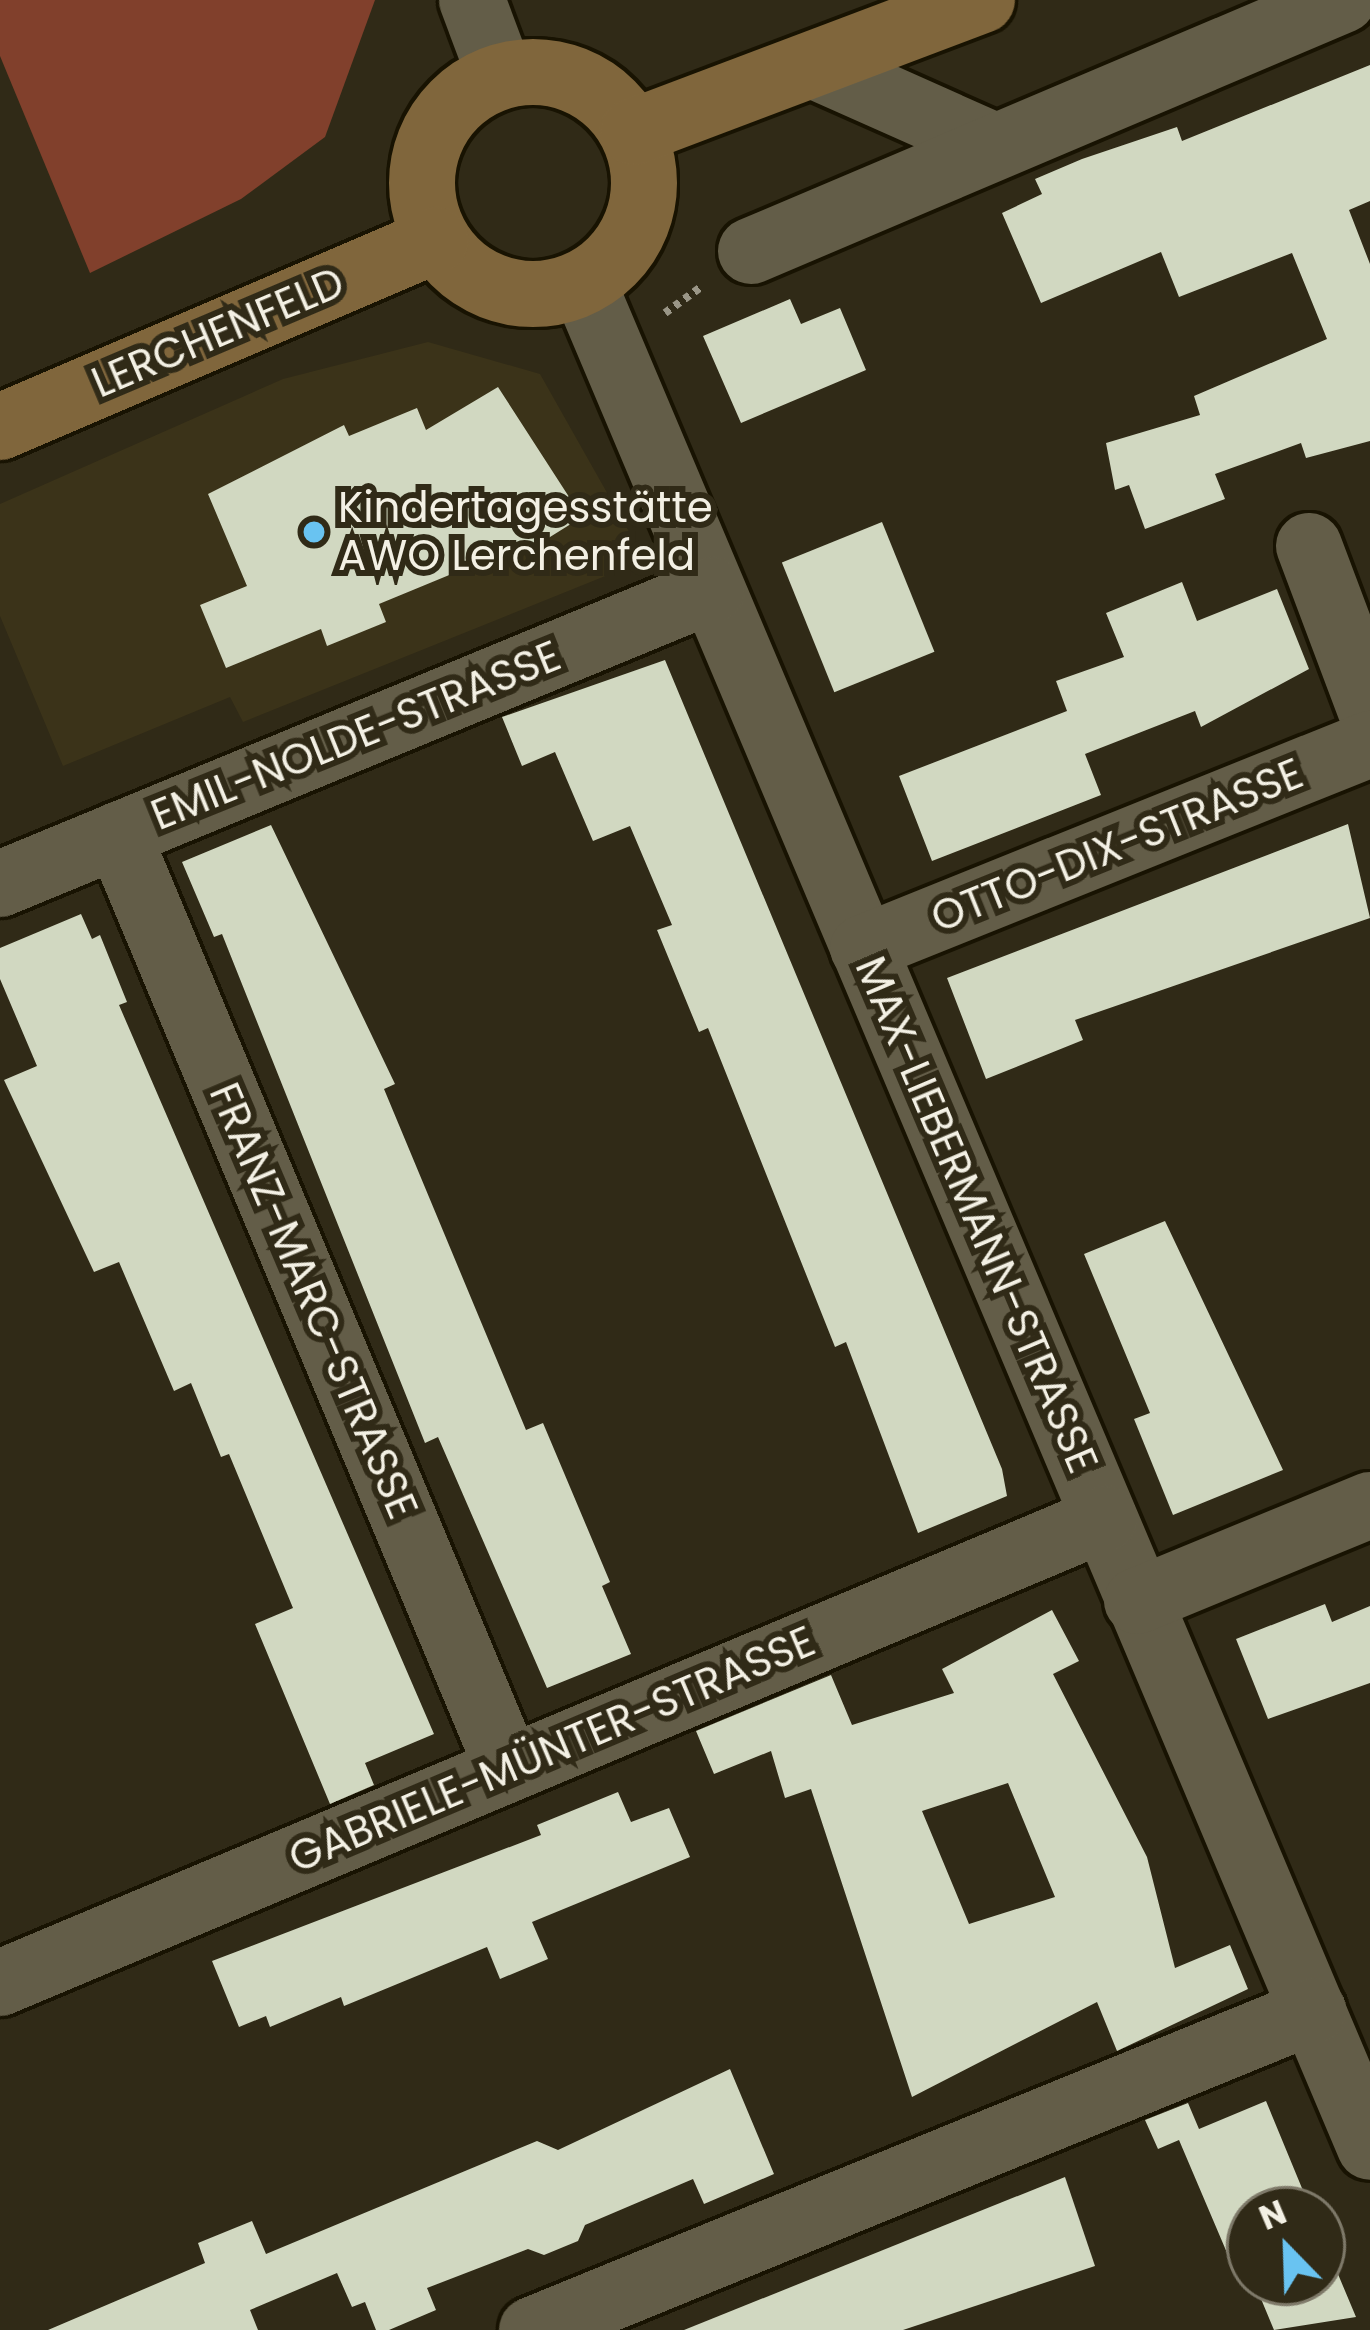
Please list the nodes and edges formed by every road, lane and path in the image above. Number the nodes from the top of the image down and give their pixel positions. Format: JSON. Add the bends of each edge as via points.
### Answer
{"nodes":[{"id":1,"x":472,"y":0,"type":"edge"},
{"id":2,"x":982,"y":0,"type":"edge"},
{"id":3,"x":1342,"y":0,"type":"edge"},
{"id":4,"x":815,"y":66,"type":"junction"},
{"id":5,"x":500,"y":75,"type":"junction"},
{"id":6,"x":633,"y":132,"type":"junction"},
{"id":7,"x":988,"y":142,"type":"junction"},
{"id":8,"x":436,"y":240,"type":"junction"},
{"id":9,"x":751,"y":251,"type":"joint"},
{"id":10,"x":583,"y":283,"type":"junction"},
{"id":11,"x":615,"y":350,"type":"junction"},
{"id":12,"x":0,"y":427,"type":"edge"},
{"id":13,"x":1309,"y":546,"type":"dead end"},
{"id":14,"x":712,"y":590,"type":"junction"},
{"id":15,"x":1370,"y":708,"type":"edge"},
{"id":16,"x":1370,"y":745,"type":"edge"},
{"id":17,"x":118,"y":835,"type":"junction"},
{"id":18,"x":0,"y":884,"type":"edge"},
{"id":19,"x":863,"y":948,"type":"junction"},
{"id":20,"x":1370,"y":1505,"type":"edge"},
{"id":21,"x":1104,"y":1519,"type":"junction"},
{"id":22,"x":1137,"y":1601,"type":"junction"},
{"id":23,"x":508,"y":1768,"type":"junction"},
{"id":24,"x":0,"y":1983,"type":"edge"},
{"id":25,"x":1313,"y":2011,"type":"junction"},
{"id":26,"x":1370,"y":2147,"type":"edge"},
{"id":27,"x":532,"y":2330,"type":"edge"}],
"edges":[{"from":1,"to":5,"type":"street"},
{"from":2,"to":4,"type":"street"},
{"from":3,"to":7,"type":"street"},
{"from":4,"to":6,"type":"street"},
{"from":4,"to":7,"type":"street"},
{"from":5,"to":6,"type":"street","via":[[577,79]]},
{"from":5,"to":8,"type":"street","via":[[464,93],[422,162]]},
{"from":6,"to":10,"type":"street","via":[[644,201],[622,248]]},
{"from":7,"to":9,"type":"street"},
{"from":8,"to":10,"type":"street","via":[[501,290]]},
{"from":8,"to":12,"type":"street","name":"LERCHENFELD"},
{"from":9,"to":11,"type":"path"},
{"from":10,"to":11,"type":"street","name":"MAX-LIEBERMANN-STRASSE"},
{"from":11,"to":14,"type":"street","name":"MAX-LIEBERMANN-STRASSE"},
{"from":13,"to":15,"type":"street"},
{"from":14,"to":17,"type":"street","name":"EMIL-NOLDE-STRASSE"},
{"from":14,"to":19,"type":"street","name":"MAX-LIEBERMANN-STRASSE"},
{"from":16,"to":19,"type":"street","name":"OTTO-DIX-STRASSE"},
{"from":17,"to":18,"type":"street","name":"EMIL-NOLDE-STRASSE"},
{"from":17,"to":23,"type":"street","name":"FRANZ-MARC-STRASSE"},
{"from":19,"to":21,"type":"street","name":"MAX-LIEBERMANN-STRASSE"},
{"from":20,"to":22,"type":"street"},
{"from":21,"to":22,"type":"street","name":"MAX-LIEBERMANN-STRASSE"},
{"from":21,"to":23,"type":"street","name":"GABRIELE-MÜNTER-STRASSE"},
{"from":22,"to":25,"type":"street","name":"MAX-LIEBERMANN-STRASSE"},
{"from":23,"to":24,"type":"street","name":"GABRIELE-MÜNTER-STRASSE"},
{"from":25,"to":26,"type":"street","name":"MAX-LIEBERMANN-STRASSE"},
{"from":25,"to":27,"type":"street"}]}
